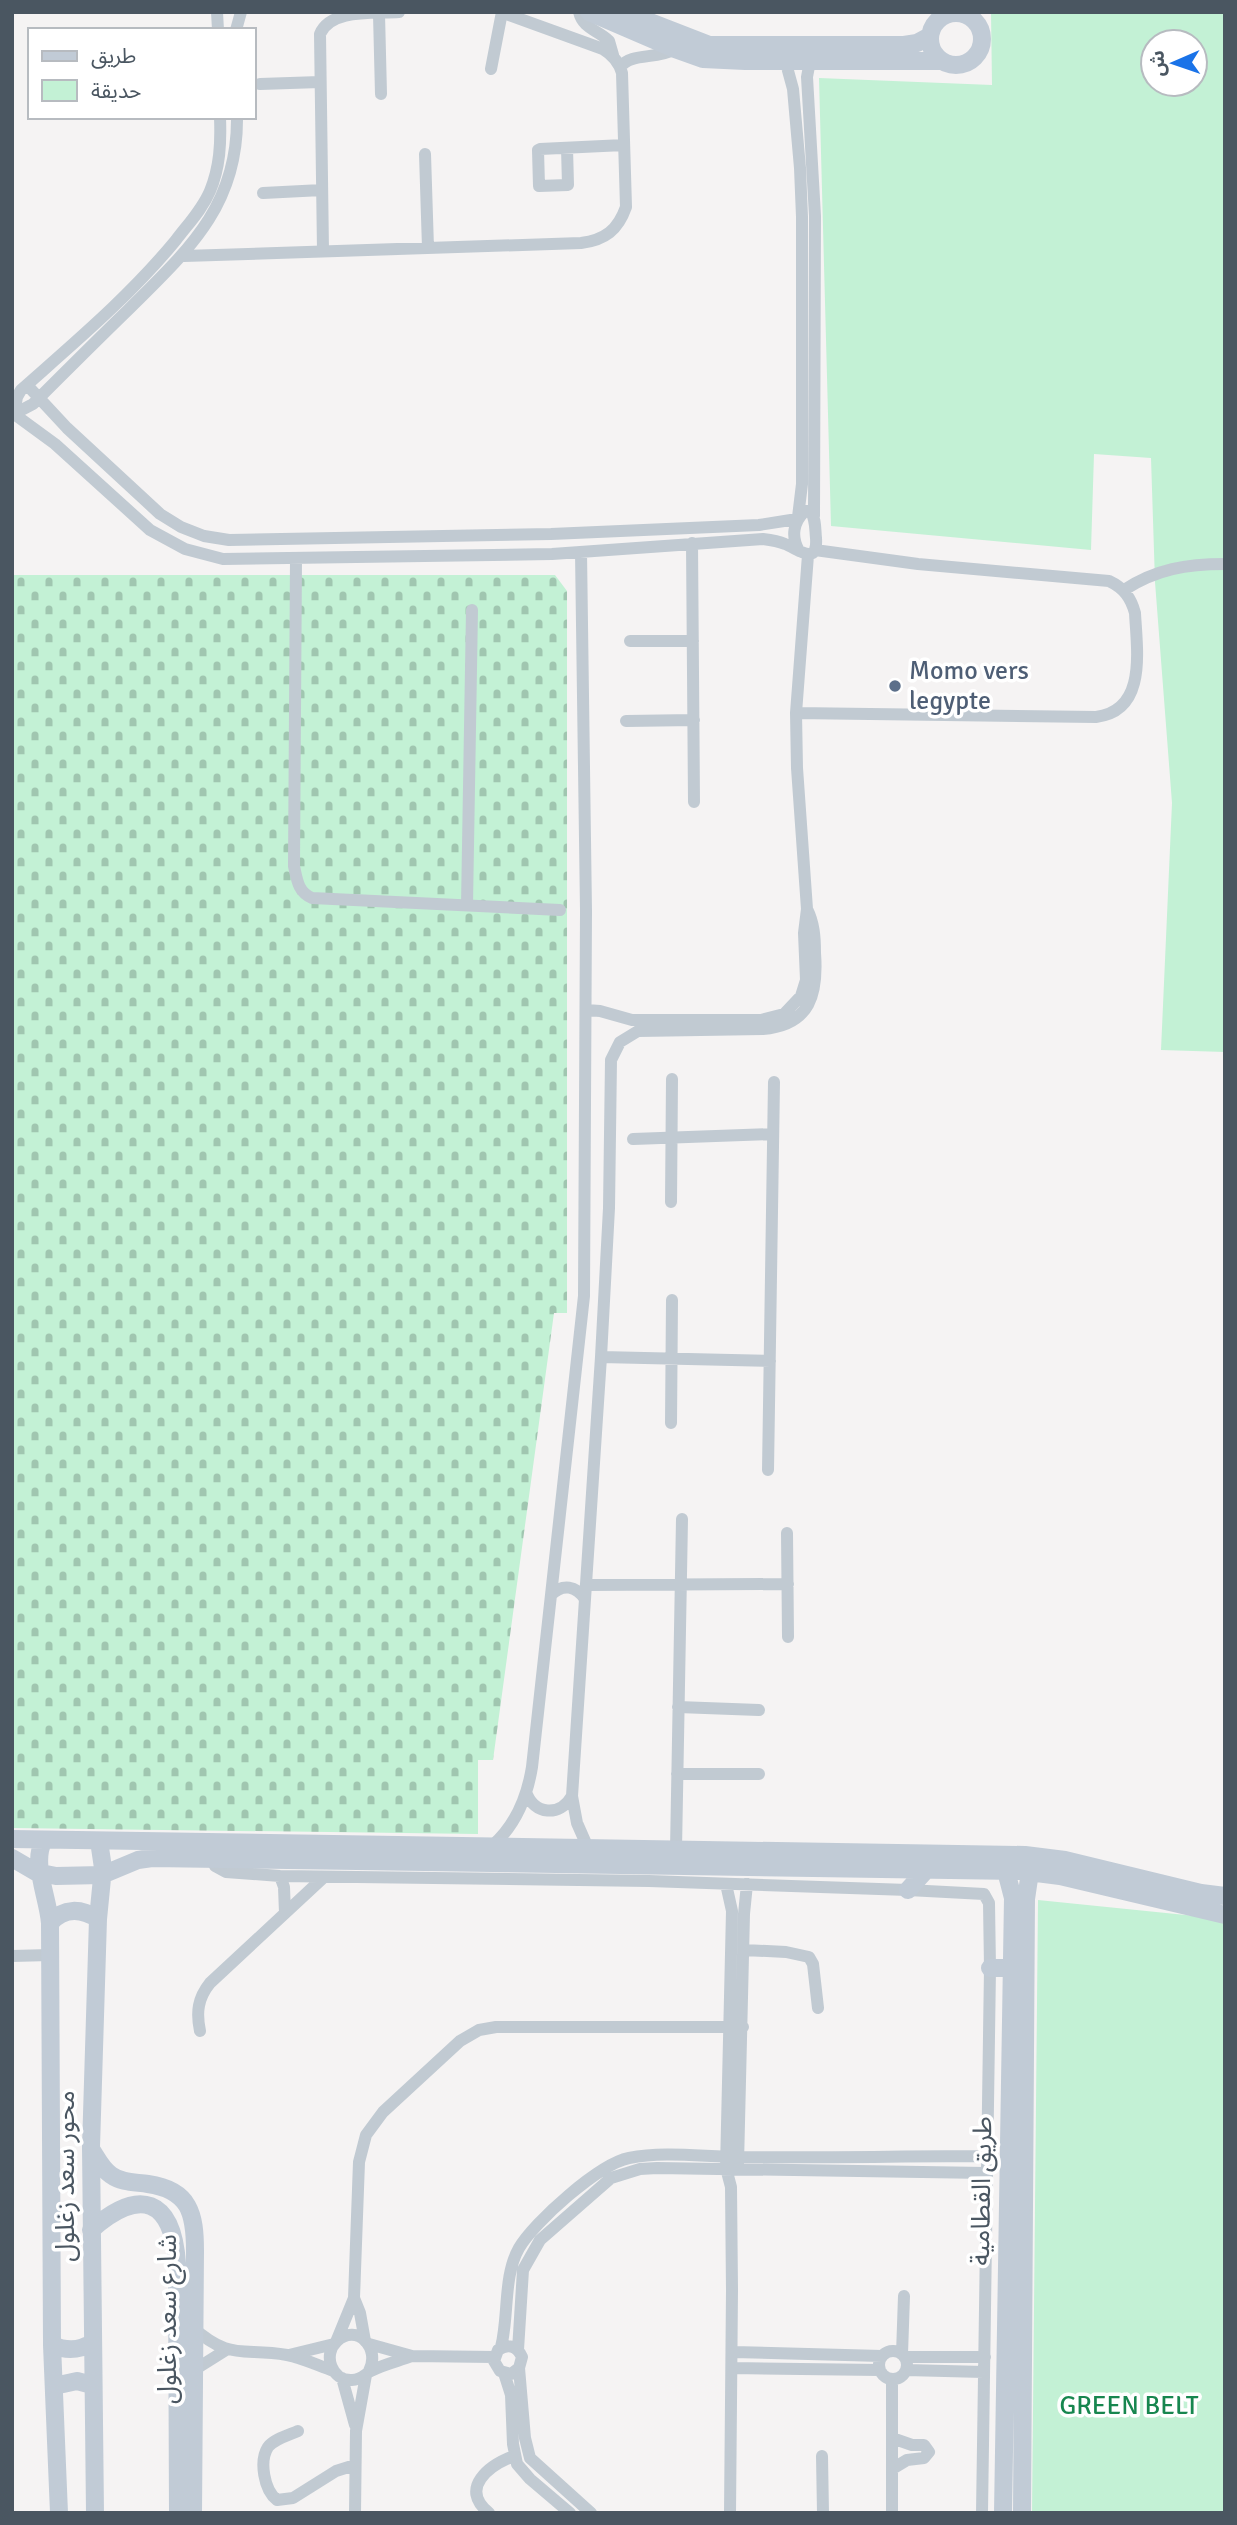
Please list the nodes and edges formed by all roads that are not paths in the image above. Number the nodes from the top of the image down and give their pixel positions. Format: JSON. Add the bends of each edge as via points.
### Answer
{"nodes":[{"id":1,"x":399,"y":12,"type":"edge"},
{"id":2,"x":502,"y":12,"type":"edge"},
{"id":3,"x":579,"y":12,"type":"edge"},
{"id":4,"x":589,"y":12,"type":"edge"},
{"id":5,"x":624,"y":12,"type":"edge"},
{"id":6,"x":379,"y":13,"type":"edge"},
{"id":7,"x":947,"y":13,"type":"edge"},
{"id":8,"x":977,"y":19,"type":"edge"},
{"id":9,"x":930,"y":36,"type":"junction"},
{"id":10,"x":675,"y":49,"type":"junction"},
{"id":11,"x":616,"y":61,"type":"junction"},
{"id":12,"x":781,"y":61,"type":"junction"},
{"id":13,"x":810,"y":61,"type":"junction"},
{"id":14,"x":942,"y":61,"type":"junction"},
{"id":15,"x":491,"y":69,"type":"dead end"},
{"id":16,"x":320,"y":82,"type":"junction"},
{"id":17,"x":260,"y":84,"type":"dead end"},
{"id":18,"x":381,"y":94,"type":"dead end"},
{"id":19,"x":220,"y":119,"type":"edge"},
{"id":20,"x":237,"y":119,"type":"edge"},
{"id":21,"x":625,"y":145,"type":"junction"},
{"id":22,"x":568,"y":148,"type":"dead end"},
{"id":23,"x":425,"y":154,"type":"dead end"},
{"id":24,"x":322,"y":190,"type":"junction"},
{"id":25,"x":263,"y":193,"type":"dead end"},
{"id":26,"x":428,"y":248,"type":"junction"},
{"id":27,"x":323,"y":251,"type":"junction"},
{"id":28,"x":184,"y":256,"type":"junction"},
{"id":29,"x":27,"y":385,"type":"junction"},
{"id":30,"x":39,"y":398,"type":"junction"},
{"id":31,"x":14,"y":414,"type":"edge"},
{"id":32,"x":814,"y":516,"type":"junction"},
{"id":33,"x":798,"y":518,"type":"junction"},
{"id":34,"x":592,"y":531,"type":"junction"},
{"id":35,"x":551,"y":534,"type":"junction"},
{"id":36,"x":692,"y":543,"type":"junction"},
{"id":37,"x":596,"y":550,"type":"junction"},
{"id":38,"x":581,"y":552,"type":"junction"},
{"id":39,"x":807,"y":552,"type":"junction"},
{"id":40,"x":552,"y":554,"type":"junction"},
{"id":41,"x":296,"y":559,"type":"junction"},
{"id":42,"x":1225,"y":564,"type":"edge"},
{"id":43,"x":1124,"y":590,"type":"junction"},
{"id":44,"x":472,"y":610,"type":"dead end"},
{"id":45,"x":630,"y":641,"type":"dead end"},
{"id":46,"x":693,"y":641,"type":"junction"},
{"id":47,"x":796,"y":713,"type":"junction"},
{"id":48,"x":694,"y":720,"type":"junction"},
{"id":49,"x":626,"y":721,"type":"dead end"},
{"id":50,"x":694,"y":802,"type":"dead end"},
{"id":51,"x":467,"y":905,"type":"junction"},
{"id":52,"x":807,"y":909,"type":"junction"},
{"id":53,"x":560,"y":910,"type":"dead end"},
{"id":54,"x":586,"y":1010,"type":"junction"},
{"id":55,"x":624,"y":1018,"type":"junction"},
{"id":56,"x":625,"y":1037,"type":"junction"},
{"id":57,"x":672,"y":1079,"type":"dead end"},
{"id":58,"x":774,"y":1082,"type":"dead end"},
{"id":59,"x":774,"y":1134,"type":"junction"},
{"id":60,"x":671,"y":1138,"type":"junction"},
{"id":61,"x":633,"y":1139,"type":"dead end"},
{"id":62,"x":671,"y":1202,"type":"dead end"},
{"id":63,"x":672,"y":1300,"type":"dead end"},
{"id":64,"x":601,"y":1357,"type":"junction"},
{"id":65,"x":671,"y":1359,"type":"junction"},
{"id":66,"x":770,"y":1361,"type":"junction"},
{"id":67,"x":671,"y":1423,"type":"dead end"},
{"id":68,"x":768,"y":1470,"type":"dead end"},
{"id":69,"x":682,"y":1519,"type":"dead end"},
{"id":70,"x":788,"y":1533,"type":"dead end"},
{"id":71,"x":680,"y":1584,"type":"junction"},
{"id":72,"x":788,"y":1584,"type":"junction"},
{"id":73,"x":586,"y":1585,"type":"junction"},
{"id":74,"x":551,"y":1595,"type":"junction"},
{"id":75,"x":585,"y":1599,"type":"junction"},
{"id":76,"x":788,"y":1637,"type":"dead end"},
{"id":77,"x":678,"y":1707,"type":"junction"},
{"id":78,"x":759,"y":1710,"type":"dead end"},
{"id":79,"x":677,"y":1774,"type":"junction"},
{"id":80,"x":758,"y":1774,"type":"dead end"},
{"id":81,"x":526,"y":1792,"type":"junction"},
{"id":82,"x":572,"y":1796,"type":"junction"},
{"id":83,"x":12,"y":1839,"type":"edge"},
{"id":84,"x":44,"y":1840,"type":"junction"},
{"id":85,"x":99,"y":1840,"type":"junction"},
{"id":86,"x":492,"y":1846,"type":"junction"},
{"id":87,"x":588,"y":1848,"type":"junction"},
{"id":88,"x":676,"y":1850,"type":"junction"},
{"id":89,"x":12,"y":1858,"type":"edge"},
{"id":90,"x":212,"y":1859,"type":"junction"},
{"id":91,"x":926,"y":1869,"type":"junction"},
{"id":92,"x":1006,"y":1871,"type":"junction"},
{"id":93,"x":1030,"y":1872,"type":"junction"},
{"id":94,"x":41,"y":1874,"type":"junction"},
{"id":95,"x":102,"y":1875,"type":"junction"},
{"id":96,"x":280,"y":1876,"type":"junction"},
{"id":97,"x":324,"y":1877,"type":"junction"},
{"id":98,"x":726,"y":1884,"type":"junction"},
{"id":99,"x":747,"y":1884,"type":"junction"},
{"id":100,"x":908,"y":1890,"type":"junction"},
{"id":101,"x":1225,"y":1896,"type":"edge"},
{"id":102,"x":285,"y":1913,"type":"junction"},
{"id":103,"x":1225,"y":1915,"type":"edge"},
{"id":104,"x":98,"y":1919,"type":"junction"},
{"id":105,"x":50,"y":1923,"type":"junction"},
{"id":106,"x":744,"y":1950,"type":"junction"},
{"id":107,"x":50,"y":1955,"type":"junction"},
{"id":108,"x":12,"y":1956,"type":"edge"},
{"id":109,"x":990,"y":1968,"type":"junction"},
{"id":110,"x":1012,"y":1968,"type":"junction"},
{"id":111,"x":818,"y":2008,"type":"dead end"},
{"id":112,"x":736,"y":2027,"type":"junction"},
{"id":113,"x":200,"y":2031,"type":"dead end"},
{"id":114,"x":91,"y":2147,"type":"junction"},
{"id":115,"x":986,"y":2156,"type":"junction"},
{"id":116,"x":732,"y":2163,"type":"junction"},
{"id":117,"x":986,"y":2173,"type":"junction"},
{"id":118,"x":570,"y":2204,"type":"junction"},
{"id":119,"x":91,"y":2230,"type":"junction"},
{"id":120,"x":904,"y":2296,"type":"dead end"},
{"id":121,"x":354,"y":2298,"type":"junction"},
{"id":122,"x":178,"y":2314,"type":"junction"},
{"id":123,"x":194,"y":2329,"type":"junction"},
{"id":124,"x":367,"y":2342,"type":"junction"},
{"id":125,"x":92,"y":2343,"type":"junction"},
{"id":126,"x":335,"y":2343,"type":"junction"},
{"id":127,"x":52,"y":2345,"type":"junction"},
{"id":128,"x":226,"y":2350,"type":"junction"},
{"id":129,"x":518,"y":2350,"type":"junction"},
{"id":130,"x":498,"y":2352,"type":"junction"},
{"id":131,"x":733,"y":2352,"type":"junction"},
{"id":132,"x":288,"y":2355,"type":"junction"},
{"id":133,"x":412,"y":2356,"type":"junction"},
{"id":134,"x":882,"y":2356,"type":"junction"},
{"id":135,"x":985,"y":2357,"type":"junction"},
{"id":136,"x":1005,"y":2358,"type":"junction"},
{"id":137,"x":1024,"y":2359,"type":"junction"},
{"id":138,"x":905,"y":2360,"type":"junction"},
{"id":139,"x":519,"y":2368,"type":"junction"},
{"id":140,"x":732,"y":2368,"type":"junction"},
{"id":141,"x":195,"y":2370,"type":"junction"},
{"id":142,"x":880,"y":2370,"type":"junction"},
{"id":143,"x":984,"y":2372,"type":"junction"},
{"id":144,"x":368,"y":2373,"type":"junction"},
{"id":145,"x":504,"y":2373,"type":"junction"},
{"id":146,"x":338,"y":2375,"type":"junction"},
{"id":147,"x":892,"y":2379,"type":"junction"},
{"id":148,"x":177,"y":2382,"type":"junction"},
{"id":149,"x":92,"y":2385,"type":"junction"},
{"id":150,"x":54,"y":2386,"type":"junction"},
{"id":151,"x":298,"y":2431,"type":"dead end"},
{"id":152,"x":356,"y":2431,"type":"junction"},
{"id":153,"x":892,"y":2438,"type":"junction"},
{"id":154,"x":514,"y":2456,"type":"junction"},
{"id":155,"x":822,"y":2456,"type":"dead end"},
{"id":156,"x":355,"y":2465,"type":"junction"},
{"id":157,"x":892,"y":2469,"type":"junction"},
{"id":158,"x":59,"y":2513,"type":"edge"},
{"id":159,"x":94,"y":2513,"type":"edge"},
{"id":160,"x":178,"y":2513,"type":"edge"},
{"id":161,"x":193,"y":2513,"type":"edge"},
{"id":162,"x":355,"y":2513,"type":"edge"},
{"id":163,"x":489,"y":2513,"type":"edge"},
{"id":164,"x":570,"y":2513,"type":"edge"},
{"id":165,"x":592,"y":2513,"type":"edge"},
{"id":166,"x":730,"y":2513,"type":"edge"},
{"id":167,"x":823,"y":2513,"type":"edge"},
{"id":168,"x":892,"y":2513,"type":"edge"},
{"id":169,"x":982,"y":2513,"type":"edge"},
{"id":170,"x":1003,"y":2513,"type":"edge"},
{"id":171,"x":1022,"y":2513,"type":"edge"}],
"edges":[{"from":1,"to":6,"type":"street"},
{"from":2,"to":11,"type":"street","via":[[603,49]]},
{"from":2,"to":15,"type":"street"},
{"from":3,"to":11,"type":"street","via":[[586,27],[609,41]]},
{"from":4,"to":10,"type":"main road"},
{"from":5,"to":9,"type":"main road","via":[[717,45],[904,45]]},
{"from":6,"to":16,"type":"street","via":[[340,16],[324,26],[319,38]]},
{"from":6,"to":18,"type":"street"},
{"from":7,"to":8,"type":"main road"},
{"from":7,"to":9,"type":"main road","via":[[933,25]]},
{"from":8,"to":14,"type":"main road","via":[[981,41],[974,57],[959,65]]},
{"from":9,"to":14,"type":"main road","via":[[931,48]]},
{"from":10,"to":11,"type":"street","via":[[657,57]]},
{"from":10,"to":12,"type":"main road","via":[[703,59]]},
{"from":11,"to":21,"type":"street"},
{"from":12,"to":13,"type":"main road"},
{"from":12,"to":33,"type":"street","via":[[793,89],[802,217],[802,484]]},
{"from":13,"to":14,"type":"main road"},
{"from":13,"to":32,"type":"street","via":[[807,77],[815,216]]},
{"from":16,"to":17,"type":"street"},
{"from":16,"to":24,"type":"street"},
{"from":19,"to":29,"type":"street","via":[[218,165],[199,211],[113,308]]},
{"from":20,"to":28,"type":"street","via":[[226,187],[209,222]]},
{"from":21,"to":22,"type":"street"},
{"from":21,"to":26,"type":"street","via":[[626,206],[616,228],[596,241]]},
{"from":23,"to":26,"type":"street"},
{"from":24,"to":25,"type":"street"},
{"from":24,"to":27,"type":"street"},
{"from":26,"to":27,"type":"street"},
{"from":27,"to":28,"type":"street"},
{"from":28,"to":30,"type":"street"},
{"from":29,"to":30,"type":"street"},
{"from":29,"to":31,"type":"street","via":[[17,397]]},
{"from":30,"to":31,"type":"street"},
{"from":30,"to":35,"type":"street","via":[[160,514],[204,536],[229,540]]},
{"from":31,"to":41,"type":"street","via":[[167,541],[223,559]]},
{"from":32,"to":33,"type":"street","via":[[807,510]]},
{"from":32,"to":39,"type":"street"},
{"from":33,"to":34,"type":"street","via":[[759,525]]},
{"from":33,"to":39,"type":"street","via":[[794,540]]},
{"from":34,"to":35,"type":"street"},
{"from":34,"to":37,"type":"street","via":[[600,542]]},
{"from":35,"to":40,"type":"street","via":[[547,547]]},
{"from":36,"to":37,"type":"street"},
{"from":36,"to":39,"type":"street","via":[[763,539]]},
{"from":36,"to":46,"type":"street"},
{"from":37,"to":38,"type":"street"},
{"from":38,"to":40,"type":"street"},
{"from":38,"to":54,"type":"street"},
{"from":39,"to":43,"type":"street","via":[[1101,578]]},
{"from":39,"to":47,"type":"street"},
{"from":40,"to":41,"type":"street"},
{"from":41,"to":51,"type":"street","via":[[294,866],[299,887],[312,898]]},
{"from":42,"to":43,"type":"street","via":[[1172,568]]},
{"from":43,"to":47,"type":"street","via":[[1136,613],[1135,684],[1130,698],[1112,714],[1096,718]]},
{"from":44,"to":51,"type":"street"},
{"from":45,"to":46,"type":"street"},
{"from":46,"to":48,"type":"street"},
{"from":47,"to":52,"type":"street"},
{"from":48,"to":49,"type":"street"},
{"from":48,"to":50,"type":"street"},
{"from":51,"to":53,"type":"street"},
{"from":52,"to":55,"type":"street","via":[[806,980],[797,1003],[784,1014],[761,1020]]},
{"from":52,"to":56,"type":"street","via":[[814,933],[816,985],[811,1000],[794,1019],[771,1028],[645,1030]]},
{"from":54,"to":55,"type":"street"},
{"from":54,"to":74,"type":"street","via":[[584,1296]]},
{"from":55,"to":56,"type":"street"},
{"from":56,"to":64,"type":"street","via":[[612,1053],[610,1067]]},
{"from":57,"to":60,"type":"street"},
{"from":58,"to":59,"type":"street"},
{"from":59,"to":60,"type":"street"},
{"from":59,"to":66,"type":"street"},
{"from":60,"to":61,"type":"street"},
{"from":60,"to":62,"type":"street"},
{"from":63,"to":65,"type":"street"},
{"from":64,"to":65,"type":"street"},
{"from":64,"to":73,"type":"street"},
{"from":65,"to":66,"type":"street"},
{"from":65,"to":67,"type":"street"},
{"from":66,"to":68,"type":"street"},
{"from":69,"to":71,"type":"street"},
{"from":70,"to":72,"type":"street"},
{"from":71,"to":72,"type":"street"},
{"from":71,"to":73,"type":"street"},
{"from":71,"to":77,"type":"street"},
{"from":72,"to":76,"type":"street"},
{"from":73,"to":75,"type":"street"},
{"from":74,"to":75,"type":"street","via":[[570,1587]]},
{"from":74,"to":81,"type":"street"},
{"from":75,"to":82,"type":"street"},
{"from":77,"to":78,"type":"street"},
{"from":77,"to":79,"type":"street"},
{"from":79,"to":80,"type":"street"},
{"from":79,"to":88,"type":"street"},
{"from":81,"to":82,"type":"street","via":[[535,1806],[550,1812],[561,1809]]},
{"from":81,"to":86,"type":"street","via":[[513,1822]]},
{"from":82,"to":87,"type":"street"},
{"from":83,"to":84,"type":"main road"},
{"from":84,"to":85,"type":"main road"},
{"from":84,"to":94,"type":"main road","name":"محور سعد زغلول","via":[[38,1853]]},
{"from":85,"to":86,"type":"main road"},
{"from":85,"to":95,"type":"main road","name":"محور سعد زغلول"},
{"from":86,"to":87,"type":"main road"},
{"from":87,"to":88,"type":"main road"},
{"from":88,"to":101,"type":"main road","via":[[1025,1855]]},
{"from":89,"to":94,"type":"main road"},
{"from":90,"to":91,"type":"main road"},
{"from":90,"to":95,"type":"main road","via":[[145,1858]]},
{"from":90,"to":96,"type":"street","via":[[226,1872]]},
{"from":91,"to":92,"type":"main road"},
{"from":91,"to":100,"type":"main road"},
{"from":92,"to":93,"type":"main road"},
{"from":92,"to":110,"type":"main road","name":"طريق القطامية","via":[[1013,1898]]},
{"from":93,"to":103,"type":"main road"},
{"from":93,"to":137,"type":"main road","name":"طريق القطامية","via":[[1026,1899]]},
{"from":94,"to":95,"type":"main road"},
{"from":94,"to":105,"type":"main road","name":"محور سعد زغلول"},
{"from":95,"to":104,"type":"main road","name":"محور سعد زغلول"},
{"from":96,"to":97,"type":"street"},
{"from":96,"to":102,"type":"street"},
{"from":97,"to":98,"type":"street"},
{"from":97,"to":102,"type":"street"},
{"from":98,"to":99,"type":"street"},
{"from":98,"to":112,"type":"street","via":[[732,1911]]},
{"from":99,"to":100,"type":"street"},
{"from":99,"to":106,"type":"street"},
{"from":100,"to":109,"type":"street","via":[[979,1893],[988,1898]]},
{"from":102,"to":113,"type":"street","via":[[202,1994],[197,2018]]},
{"from":104,"to":105,"type":"main road","via":[[74,1910]]},
{"from":104,"to":114,"type":"main road","name":"محور سعد زغلول"},
{"from":105,"to":107,"type":"main road","name":"محور سعد زغلول"},
{"from":106,"to":111,"type":"street","via":[[809,1957]]},
{"from":106,"to":112,"type":"street"},
{"from":107,"to":108,"type":"street"},
{"from":107,"to":127,"type":"main road","name":"محور سعد زغلول"},
{"from":109,"to":110,"type":"main road"},
{"from":109,"to":115,"type":"street"},
{"from":110,"to":136,"type":"main road","name":"طريق القطامية"},
{"from":112,"to":116,"type":"street"},
{"from":112,"to":121,"type":"street","via":[[496,2027],[460,2040],[383,2112],[366,2135],[359,2162]]},
{"from":114,"to":119,"type":"main road","name":"محور سعد زغلول"},
{"from":114,"to":123,"type":"main road","name":"شارع سعد زغلول","via":[[111,2176],[161,2187],[188,2205],[195,2234]]},
{"from":115,"to":116,"type":"street"},
{"from":115,"to":117,"type":"street"},
{"from":116,"to":117,"type":"street"},
{"from":116,"to":118,"type":"street","via":[[625,2172]]},
{"from":116,"to":131,"type":"street"},
{"from":117,"to":135,"type":"street"},
{"from":118,"to":129,"type":"street","via":[[540,2239],[523,2270]]},
{"from":118,"to":130,"type":"street","via":[[528,2235],[514,2258]]},
{"from":119,"to":122,"type":"main road","name":"شارع سعد زغلول","via":[[121,2207],[148,2205],[159,2211],[169,2223],[176,2249]]},
{"from":119,"to":125,"type":"main road","name":"محور سعد زغلول"},
{"from":120,"to":138,"type":"street"},
{"from":121,"to":124,"type":"street"},
{"from":121,"to":126,"type":"street"},
{"from":122,"to":123,"type":"street"},
{"from":122,"to":148,"type":"main road","name":"شارع سعد زغلول"},
{"from":123,"to":128,"type":"street"},
{"from":123,"to":141,"type":"main road","name":"شارع سعد زغلول"},
{"from":124,"to":126,"type":"street","via":[[351,2336]]},
{"from":124,"to":133,"type":"street"},
{"from":124,"to":144,"type":"street","via":[[374,2358]]},
{"from":125,"to":127,"type":"main road","via":[[76,2350]]},
{"from":125,"to":149,"type":"main road","name":"محور سعد زغلول"},
{"from":126,"to":132,"type":"street"},
{"from":126,"to":146,"type":"street","via":[[330,2355]]},
{"from":127,"to":150,"type":"main road","name":"محور سعد زغلول"},
{"from":128,"to":132,"type":"street"},
{"from":128,"to":141,"type":"street"},
{"from":129,"to":130,"type":"street","via":[[512,2347]]},
{"from":129,"to":139,"type":"street"},
{"from":130,"to":133,"type":"street"},
{"from":130,"to":145,"type":"street","via":[[495,2365]]},
{"from":131,"to":134,"type":"street"},
{"from":131,"to":140,"type":"street"},
{"from":132,"to":146,"type":"street"},
{"from":133,"to":144,"type":"street"},
{"from":134,"to":138,"type":"street","via":[[891,2351]]},
{"from":134,"to":142,"type":"street"},
{"from":135,"to":138,"type":"street"},
{"from":135,"to":143,"type":"street"},
{"from":136,"to":137,"type":"main road"},
{"from":136,"to":170,"type":"main road","name":"طريق القطامية"},
{"from":137,"to":171,"type":"main road","name":"طريق القطامية"},
{"from":138,"to":143,"type":"street"},
{"from":138,"to":147,"type":"street","via":[[902,2375]]},
{"from":139,"to":145,"type":"street"},
{"from":139,"to":165,"type":"street","via":[[530,2458]]},
{"from":140,"to":142,"type":"street"},
{"from":140,"to":166,"type":"street"},
{"from":141,"to":148,"type":"street"},
{"from":141,"to":161,"type":"main road","name":"شارع سعد زغلول"},
{"from":142,"to":147,"type":"street"},
{"from":143,"to":169,"type":"street"},
{"from":144,"to":146,"type":"street","via":[[352,2380]]},
{"from":144,"to":152,"type":"street"},
{"from":145,"to":154,"type":"street","via":[[511,2395]]},
{"from":146,"to":152,"type":"street"},
{"from":147,"to":153,"type":"street"},
{"from":148,"to":160,"type":"main road","name":"شارع سعد زغلول"},
{"from":149,"to":150,"type":"main road","via":[[69,2381]]},
{"from":149,"to":159,"type":"main road","name":"محور سعد زغلول"},
{"from":150,"to":158,"type":"main road","name":"محور سعد زغلول"},
{"from":151,"to":156,"type":"street","via":[[274,2442],[265,2456],[267,2487],[277,2500],[293,2498],[336,2471]]},
{"from":152,"to":156,"type":"street"},
{"from":153,"to":157,"type":"street"},
{"from":153,"to":157,"type":"street","via":[[924,2445],[929,2452]]},
{"from":154,"to":163,"type":"street","via":[[482,2475],[478,2484],[478,2500]]},
{"from":154,"to":164,"type":"street","via":[[522,2471]]},
{"from":155,"to":167,"type":"street"},
{"from":156,"to":162,"type":"street"},
{"from":157,"to":168,"type":"street"}]}
